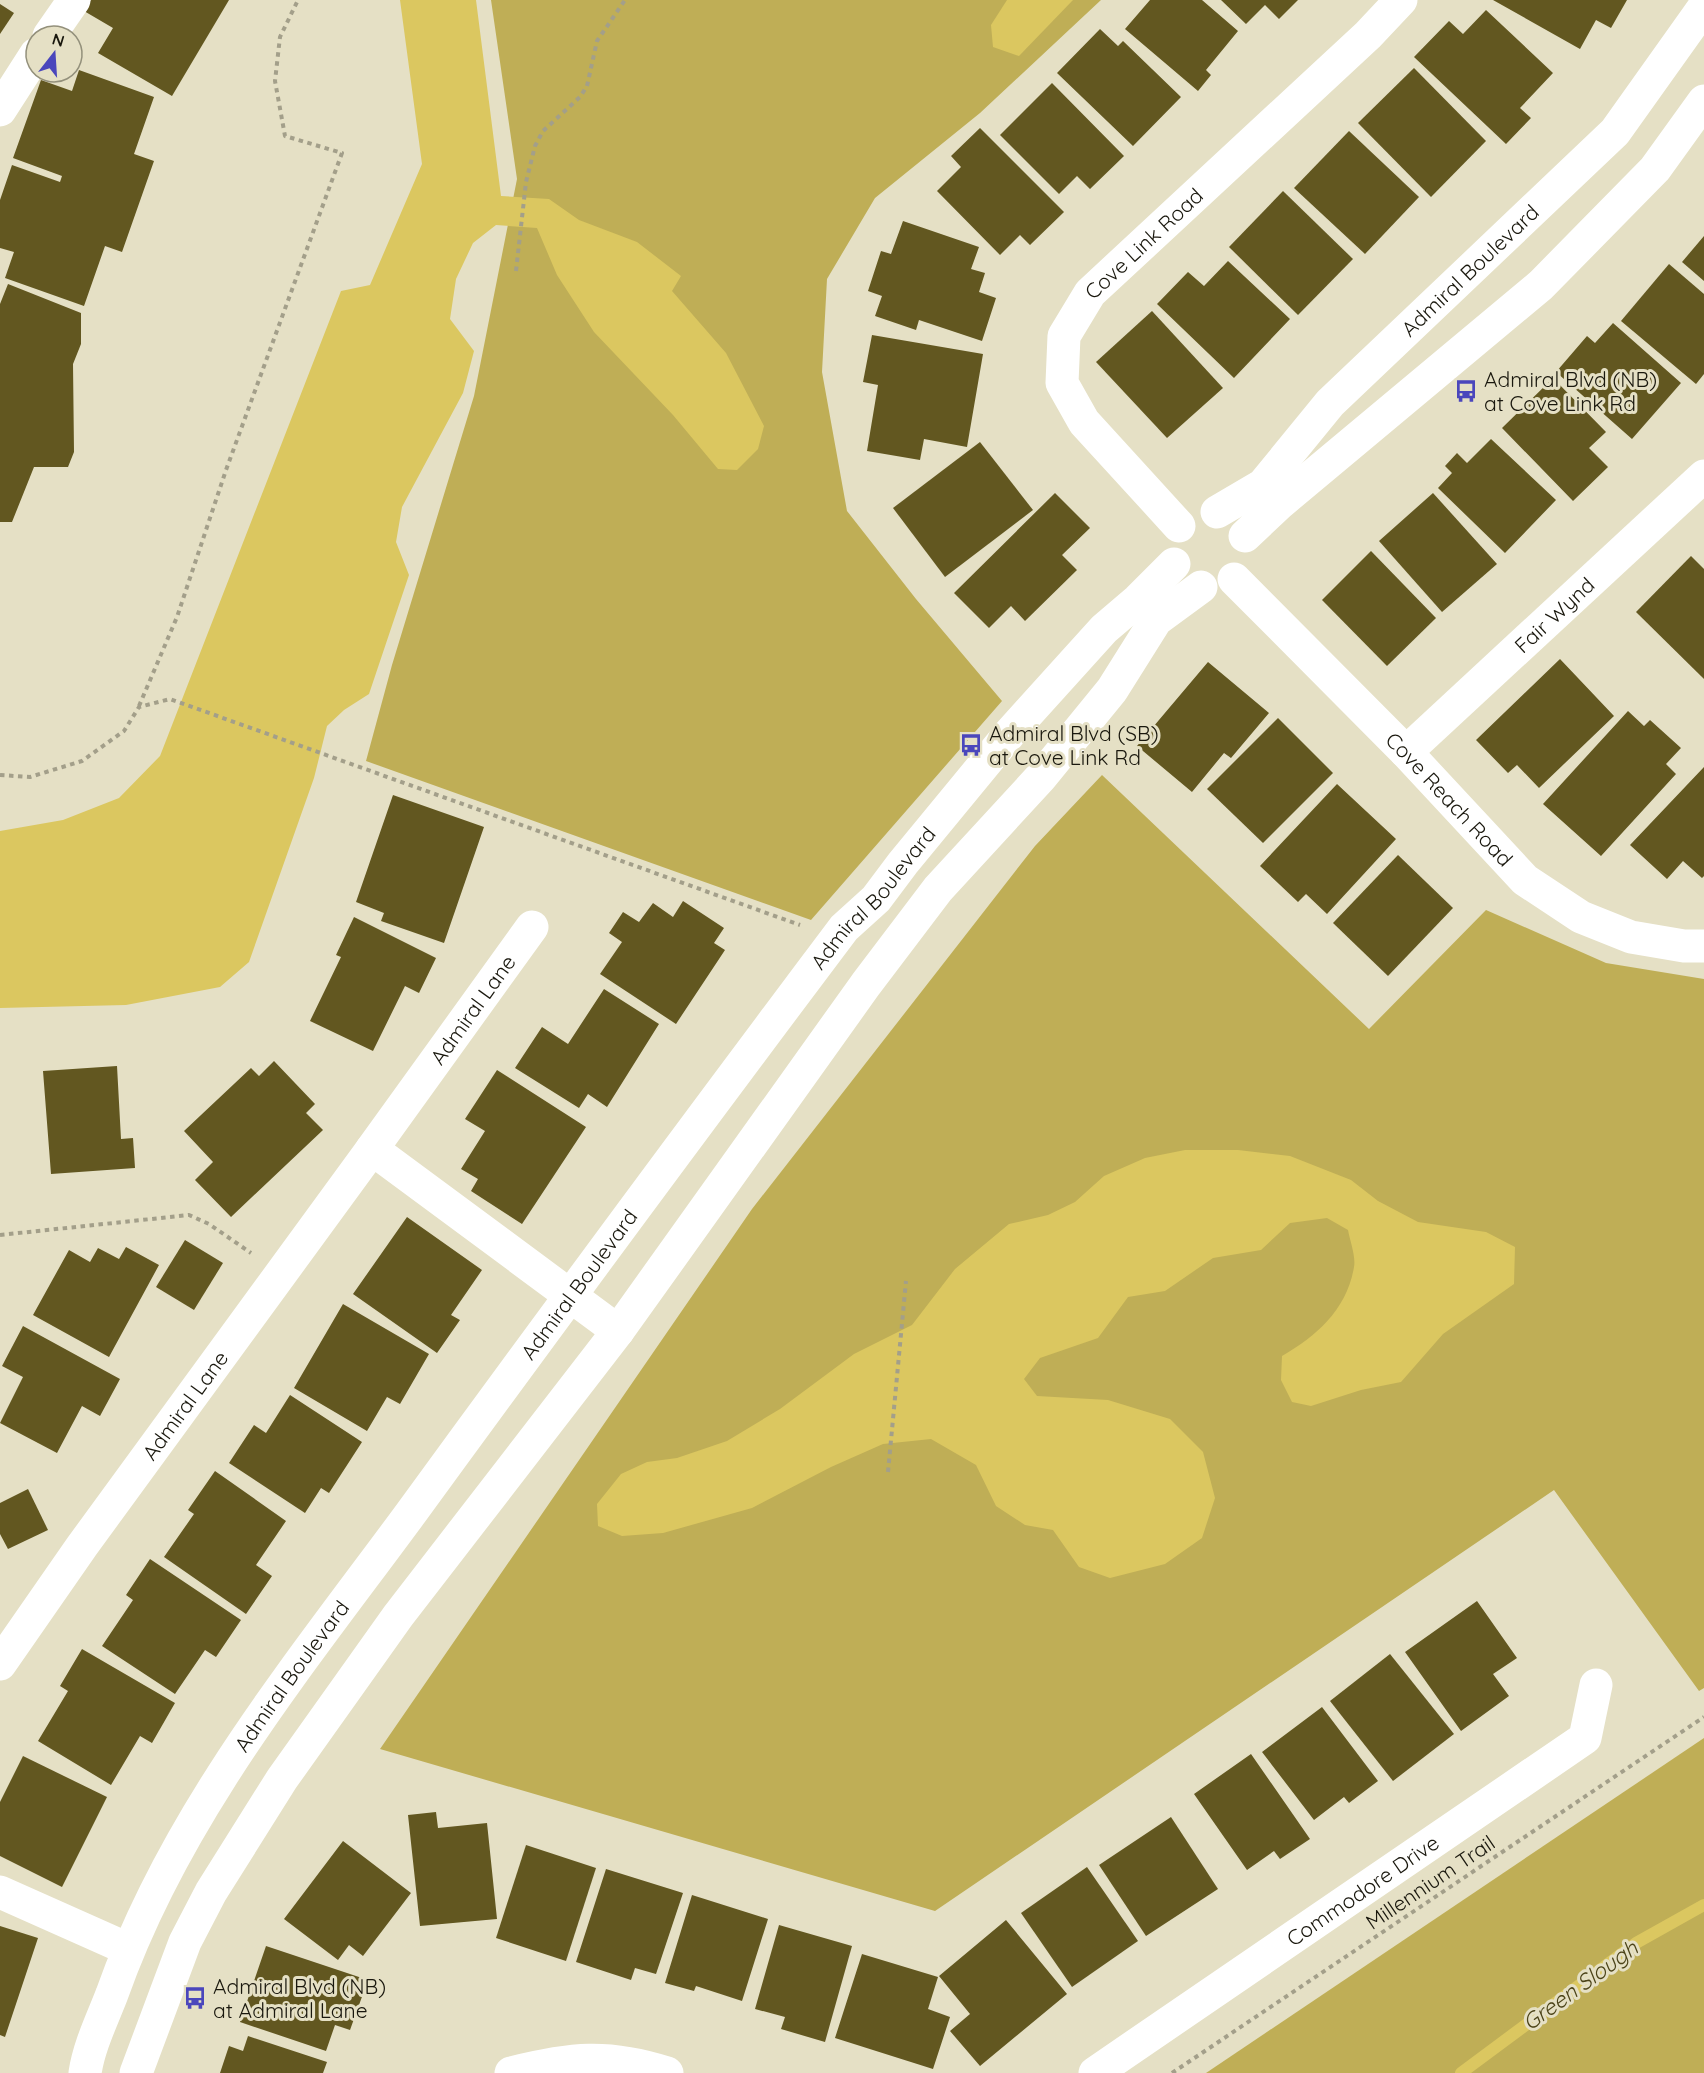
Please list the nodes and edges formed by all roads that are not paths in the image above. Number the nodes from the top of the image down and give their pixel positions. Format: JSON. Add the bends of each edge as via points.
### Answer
{"nodes":[{"id":1,"x":74,"y":0,"type":"edge"},
{"id":2,"x":1401,"y":0,"type":"edge"},
{"id":3,"x":1704,"y":7,"type":"edge"},
{"id":4,"x":57,"y":24,"type":"edge"},
{"id":5,"x":24,"y":73,"type":"edge"},
{"id":6,"x":1704,"y":101,"type":"edge"},
{"id":7,"x":0,"y":110,"type":"edge"},
{"id":8,"x":1704,"y":476,"type":"edge"},
{"id":9,"x":1217,"y":512,"type":"junction"},
{"id":10,"x":1179,"y":526,"type":"junction"},
{"id":11,"x":1245,"y":536,"type":"junction"},
{"id":12,"x":1174,"y":564,"type":"junction"},
{"id":13,"x":1234,"y":579,"type":"junction"},
{"id":14,"x":1201,"y":586,"type":"junction"},
{"id":15,"x":1406,"y":752,"type":"junction"},
{"id":16,"x":532,"y":927,"type":"dead end"},
{"id":17,"x":1704,"y":946,"type":"edge"},
{"id":18,"x":372,"y":1149,"type":"junction"},
{"id":19,"x":570,"y":1294,"type":"junction"},
{"id":20,"x":618,"y":1332,"type":"junction"},
{"id":21,"x":0,"y":1664,"type":"edge"},
{"id":22,"x":1596,"y":1685,"type":"dead end"},
{"id":23,"x":0,"y":1892,"type":"edge"},
{"id":24,"x":128,"y":1949,"type":"junction"},
{"id":25,"x":85,"y":2073,"type":"edge"},
{"id":26,"x":136,"y":2073,"type":"edge"},
{"id":27,"x":511,"y":2073,"type":"edge"},
{"id":28,"x":667,"y":2073,"type":"edge"},
{"id":29,"x":1095,"y":2073,"type":"edge"}],
"edges":[{"from":1,"to":4,"type":"street"},
{"from":2,"to":10,"type":"street","name":"Cove Link Road","via":[[1090,293],[1065,336],[1062,382],[1084,422]]},
{"from":3,"to":9,"type":"street","name":"Admiral Boulevard","via":[[1615,132],[1330,403],[1263,484]]},
{"from":5,"to":7,"type":"street"},
{"from":6,"to":11,"type":"street","via":[[1655,169],[1541,285]]},
{"from":8,"to":15,"type":"street","name":"Fair Wynd"},
{"from":9,"to":10,"type":"street","via":[[1196,513]]},
{"from":9,"to":11,"type":"street","via":[[1229,516]]},
{"from":10,"to":12,"type":"street","via":[[1172,545]]},
{"from":11,"to":13,"type":"street","via":[[1247,557]]},
{"from":12,"to":14,"type":"street","via":[[1189,582]]},
{"from":12,"to":19,"type":"street","name":"Admiral Boulevard","via":[[1081,655],[1010,734],[876,899],[844,928]]},
{"from":13,"to":14,"type":"street","via":[[1214,587]]},
{"from":13,"to":15,"type":"street","name":"Cove Reach Road"},
{"from":14,"to":20,"type":"street","name":"Admiral Boulevard","via":[[1156,620],[1112,690],[1041,777],[938,889]]},
{"from":15,"to":17,"type":"street","name":"Cove Reach Road","via":[[1525,880],[1581,917],[1631,937]]},
{"from":16,"to":18,"type":"street","name":"Admiral Lane"},
{"from":18,"to":19,"type":"street"},
{"from":18,"to":21,"type":"street","name":"Admiral Lane"},
{"from":19,"to":20,"type":"street"},
{"from":19,"to":24,"type":"street","name":"Admiral Boulevard","via":[[224,1773],[174,1854]]},
{"from":20,"to":26,"type":"street","name":"Admiral Boulevard","via":[[398,1616],[282,1779],[211,1892],[185,1942]]},
{"from":22,"to":29,"type":"street","name":"Commodore Drive","via":[[1585,1738]]},
{"from":23,"to":24,"type":"street"},
{"from":24,"to":25,"type":"street","name":"Admiral Boulevard"},
{"from":27,"to":28,"type":"street","via":[[557,2061],[610,2059]]}]}
